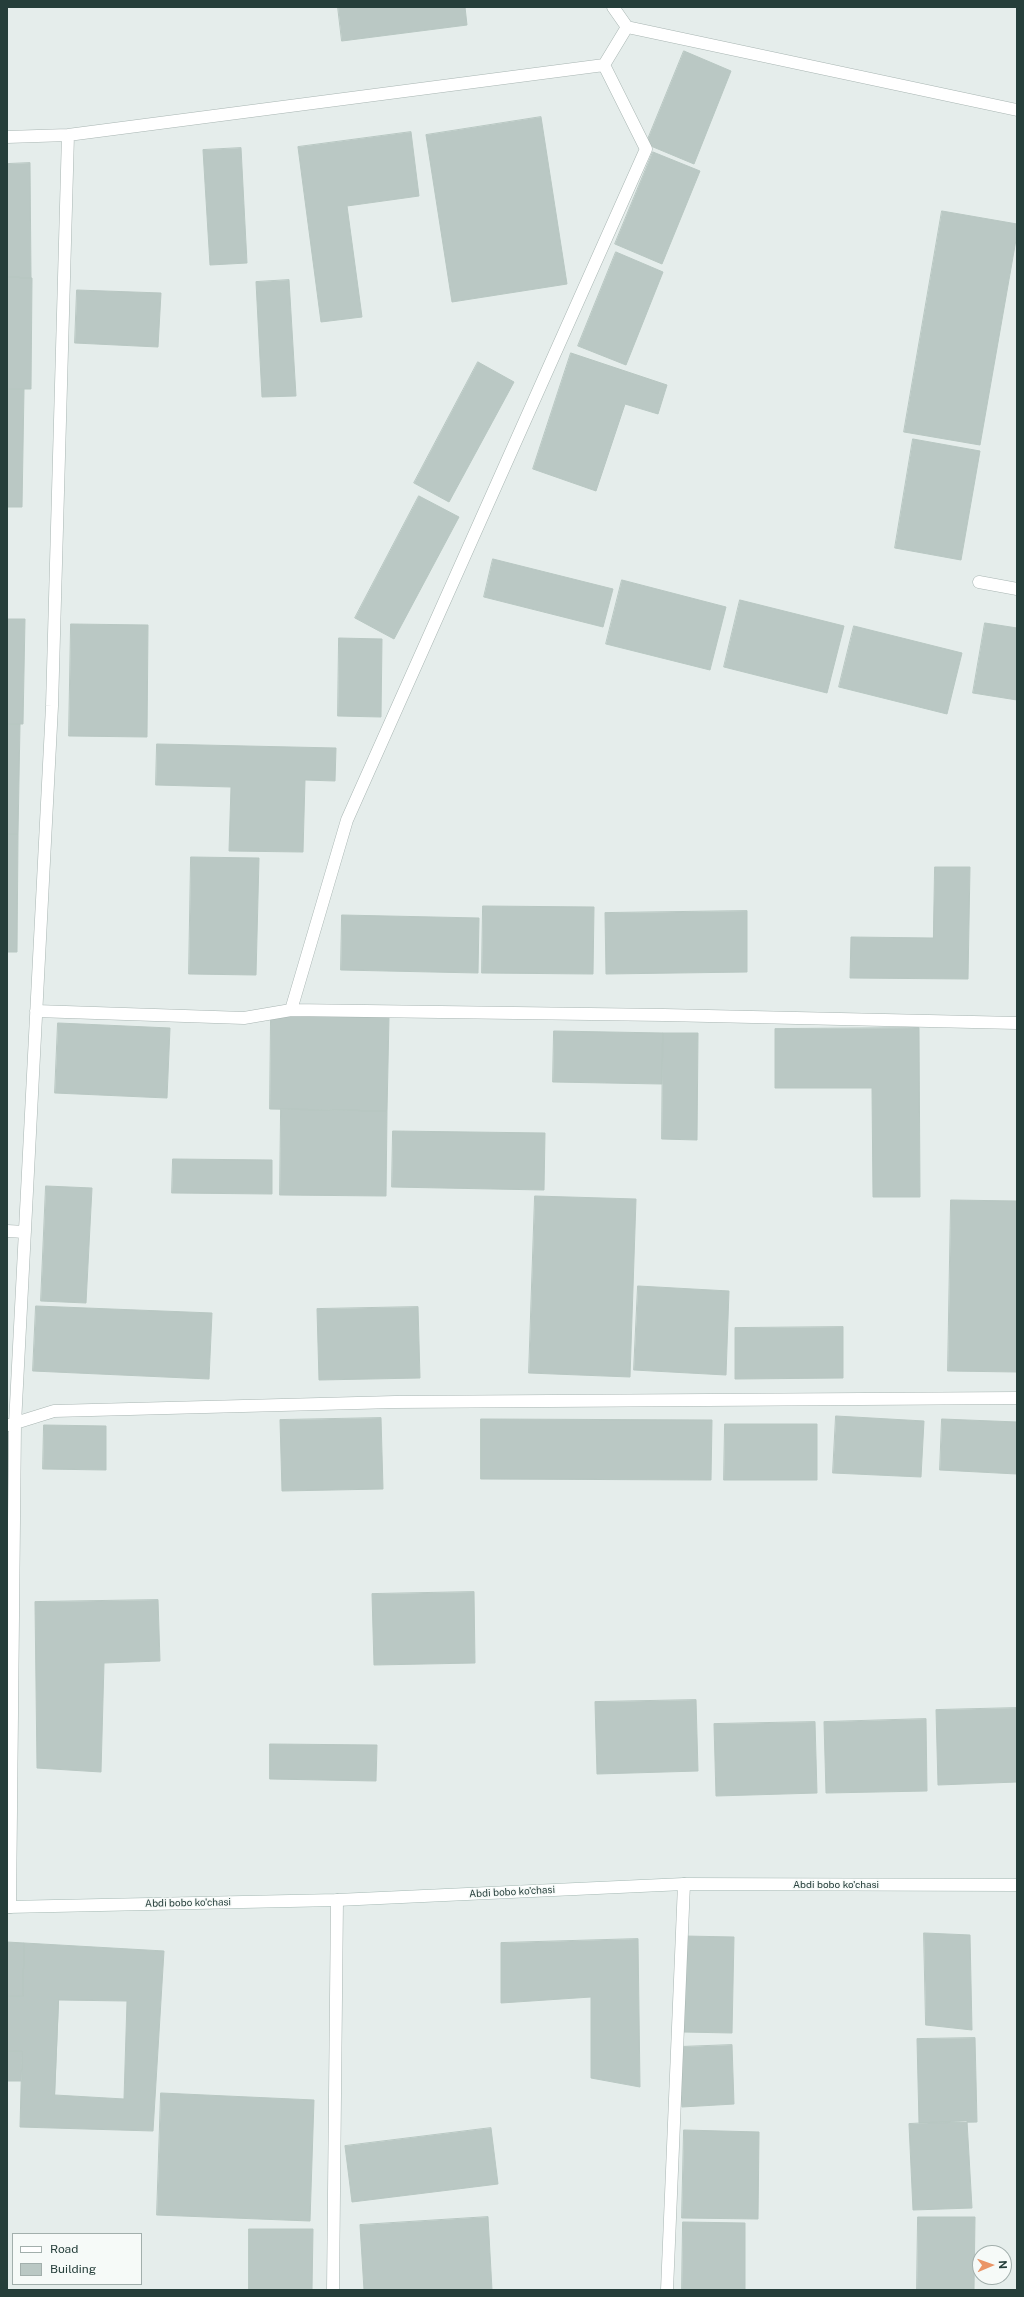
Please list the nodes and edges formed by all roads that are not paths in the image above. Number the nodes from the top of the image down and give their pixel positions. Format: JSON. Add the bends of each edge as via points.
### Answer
{"nodes":[{"id":1,"x":613,"y":7,"type":"edge"},
{"id":2,"x":627,"y":27,"type":"junction"},
{"id":3,"x":604,"y":65,"type":"junction"},
{"id":4,"x":1017,"y":110,"type":"edge"},
{"id":5,"x":68,"y":135,"type":"junction"},
{"id":6,"x":7,"y":137,"type":"edge"},
{"id":7,"x":979,"y":582,"type":"dead end"},
{"id":8,"x":1017,"y":589,"type":"edge"},
{"id":9,"x":291,"y":1010,"type":"junction"},
{"id":10,"x":36,"y":1011,"type":"junction"},
{"id":11,"x":1017,"y":1023,"type":"edge"},
{"id":12,"x":7,"y":1231,"type":"edge"},
{"id":13,"x":25,"y":1232,"type":"junction"},
{"id":14,"x":1017,"y":1398,"type":"edge"},
{"id":15,"x":11,"y":1425,"type":"edge"},
{"id":16,"x":684,"y":1884,"type":"junction"},
{"id":17,"x":1017,"y":1885,"type":"edge"},
{"id":18,"x":337,"y":1900,"type":"junction"},
{"id":19,"x":8,"y":1907,"type":"edge"},
{"id":20,"x":333,"y":2290,"type":"edge"},
{"id":21,"x":667,"y":2290,"type":"edge"}],
"edges":[{"from":1,"to":2,"type":"street"},
{"from":2,"to":3,"type":"street"},
{"from":2,"to":4,"type":"street"},
{"from":3,"to":5,"type":"street"},
{"from":3,"to":9,"type":"street","via":[[646,148],[346,820]]},
{"from":5,"to":6,"type":"street"},
{"from":5,"to":10,"type":"street","via":[[52,706]]},
{"from":7,"to":8,"type":"street"},
{"from":9,"to":10,"type":"street","via":[[244,1018]]},
{"from":9,"to":11,"type":"street"},
{"from":10,"to":13,"type":"street"},
{"from":12,"to":13,"type":"street"},
{"from":13,"to":15,"type":"street"},
{"from":14,"to":15,"type":"street","via":[[387,1402],[54,1411]]},
{"from":15,"to":19,"type":"street"},
{"from":16,"to":17,"type":"street","name":"Abdi bobo ko'chasi"},
{"from":16,"to":18,"type":"street","name":"Abdi bobo ko'chasi"},
{"from":16,"to":21,"type":"street"},
{"from":18,"to":19,"type":"street","name":"Abdi bobo ko'chasi"},
{"from":18,"to":20,"type":"street"}]}
